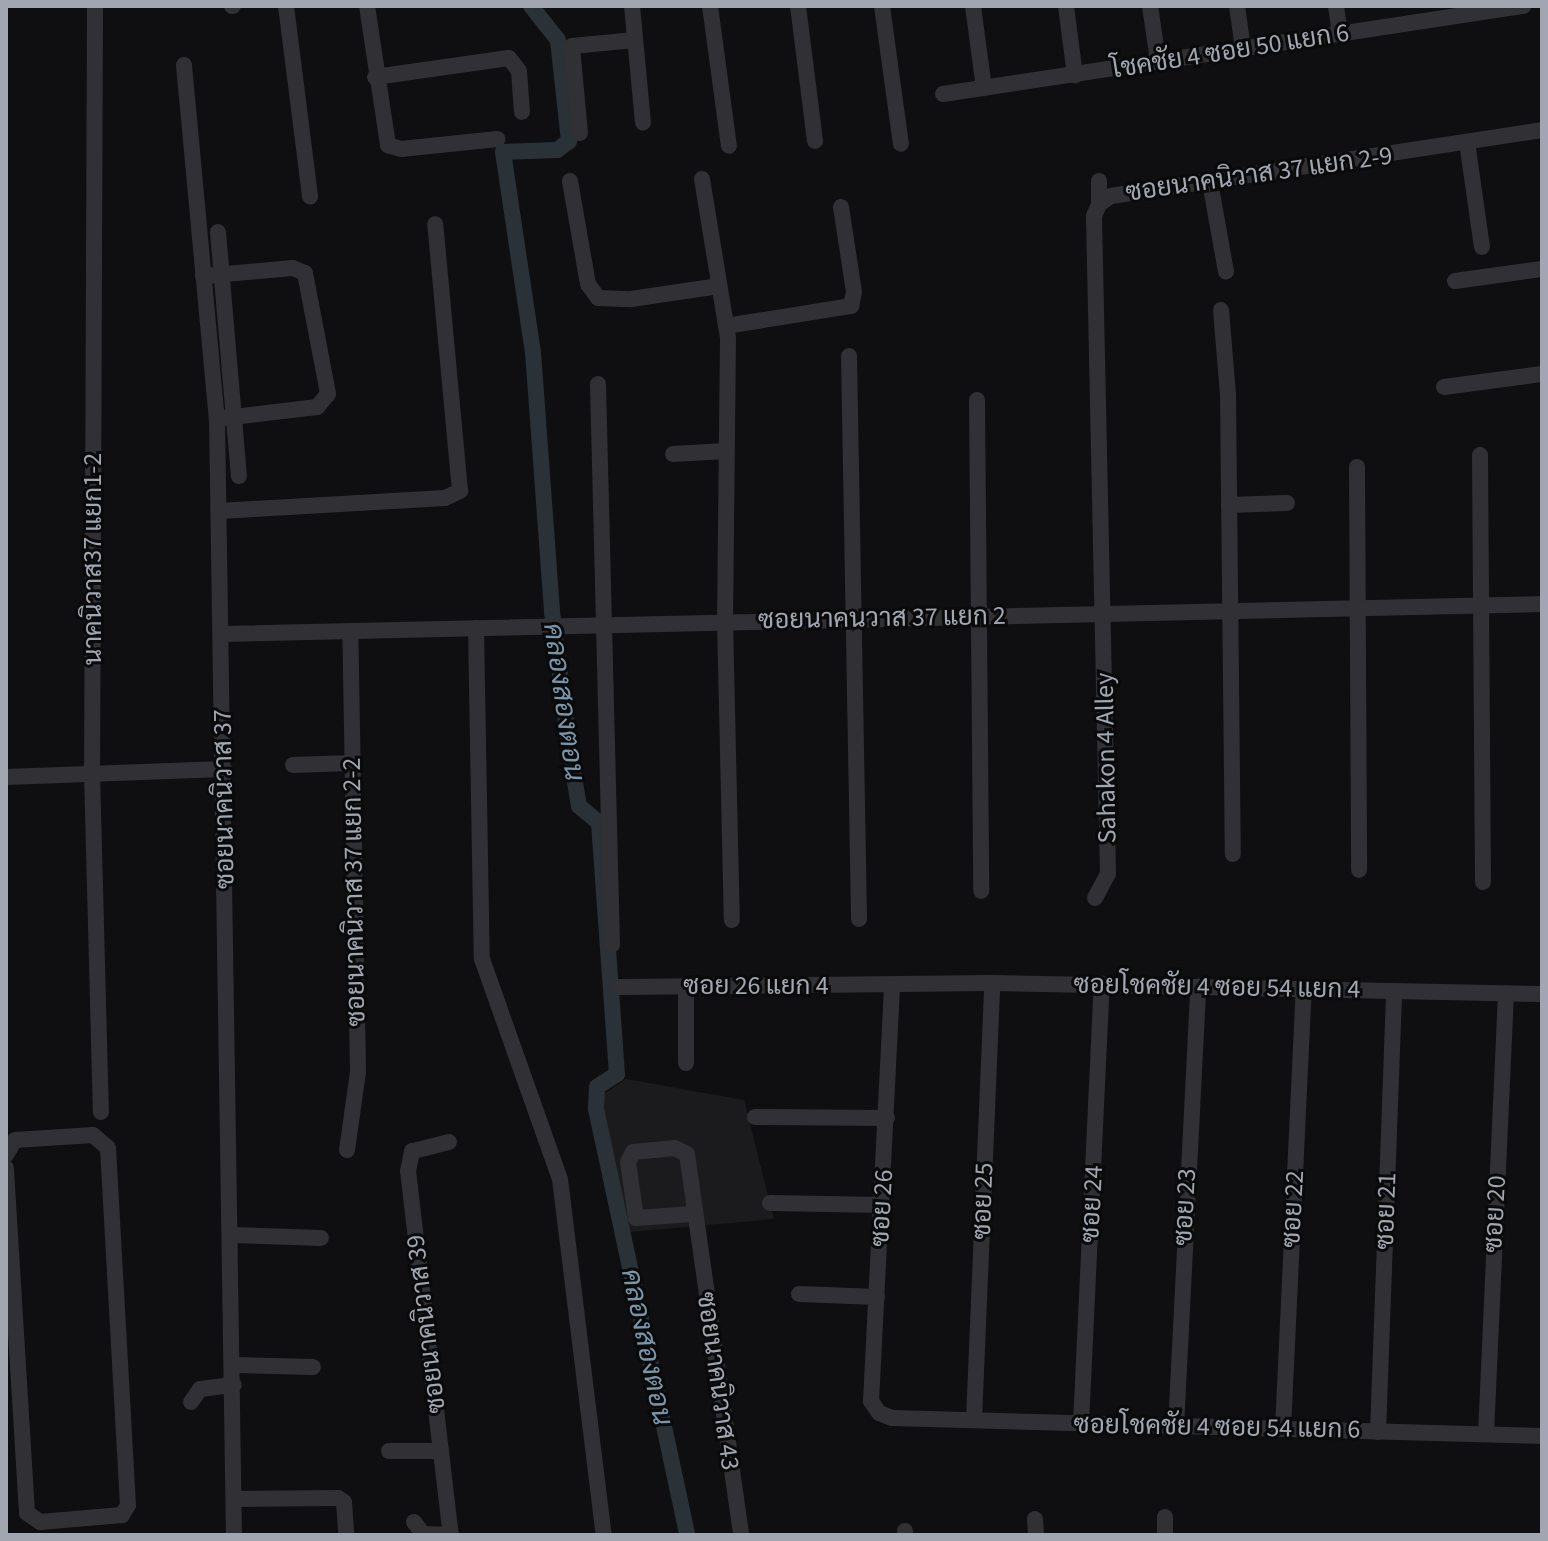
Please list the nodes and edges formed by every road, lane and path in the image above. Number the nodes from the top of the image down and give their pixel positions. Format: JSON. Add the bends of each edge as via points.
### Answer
{"nodes":[{"id":1,"x":95,"y":6,"type":"edge"},
{"id":2,"x":286,"y":6,"type":"edge"},
{"id":3,"x":367,"y":6,"type":"edge"},
{"id":4,"x":632,"y":6,"type":"edge"},
{"id":5,"x":710,"y":6,"type":"edge"},
{"id":6,"x":798,"y":6,"type":"edge"},
{"id":7,"x":882,"y":6,"type":"edge"},
{"id":8,"x":973,"y":6,"type":"edge"},
{"id":9,"x":1066,"y":6,"type":"edge"},
{"id":10,"x":1150,"y":6,"type":"edge"},
{"id":11,"x":1237,"y":6,"type":"edge"},
{"id":12,"x":1336,"y":6,"type":"edge"},
{"id":13,"x":1523,"y":6,"type":"edge"},
{"id":14,"x":1463,"y":11,"type":"edge"},
{"id":15,"x":1340,"y":33,"type":"junction"},
{"id":16,"x":635,"y":40,"type":"junction"},
{"id":17,"x":1243,"y":48,"type":"junction"},
{"id":18,"x":1158,"y":61,"type":"junction"},
{"id":19,"x":184,"y":65,"type":"dead end"},
{"id":20,"x":1075,"y":75,"type":"junction"},
{"id":21,"x":375,"y":77,"type":"junction"},
{"id":22,"x":984,"y":88,"type":"junction"},
{"id":23,"x":943,"y":94,"type":"dead end"},
{"id":24,"x":522,"y":112,"type":"dead end"},
{"id":25,"x":643,"y":122,"type":"dead end"},
{"id":26,"x":1542,"y":130,"type":"edge"},
{"id":27,"x":580,"y":133,"type":"dead end"},
{"id":28,"x":497,"y":139,"type":"dead end"},
{"id":29,"x":815,"y":141,"type":"dead end"},
{"id":30,"x":1467,"y":142,"type":"junction"},
{"id":31,"x":901,"y":144,"type":"dead end"},
{"id":32,"x":729,"y":146,"type":"dead end"},
{"id":33,"x":702,"y":179,"type":"dead end"},
{"id":34,"x":570,"y":181,"type":"dead end"},
{"id":35,"x":1099,"y":181,"type":"dead end"},
{"id":36,"x":1210,"y":182,"type":"junction"},
{"id":37,"x":310,"y":196,"type":"dead end"},
{"id":38,"x":1099,"y":204,"type":"junction"},
{"id":39,"x":841,"y":207,"type":"dead end"},
{"id":40,"x":435,"y":224,"type":"dead end"},
{"id":41,"x":218,"y":232,"type":"dead end"},
{"id":42,"x":1482,"y":247,"type":"dead end"},
{"id":43,"x":1542,"y":269,"type":"edge"},
{"id":44,"x":1226,"y":272,"type":"dead end"},
{"id":45,"x":222,"y":274,"type":"junction"},
{"id":46,"x":203,"y":276,"type":"junction"},
{"id":47,"x":1455,"y":281,"type":"dead end"},
{"id":48,"x":719,"y":286,"type":"junction"},
{"id":49,"x":1221,"y":310,"type":"dead end"},
{"id":50,"x":727,"y":332,"type":"junction"},
{"id":51,"x":849,"y":356,"type":"dead end"},
{"id":52,"x":1542,"y":374,"type":"edge"},
{"id":53,"x":598,"y":384,"type":"dead end"},
{"id":54,"x":1444,"y":387,"type":"dead end"},
{"id":55,"x":977,"y":400,"type":"dead end"},
{"id":56,"x":234,"y":417,"type":"junction"},
{"id":57,"x":217,"y":419,"type":"junction"},
{"id":58,"x":725,"y":451,"type":"junction"},
{"id":59,"x":673,"y":454,"type":"dead end"},
{"id":60,"x":1480,"y":455,"type":"dead end"},
{"id":61,"x":1357,"y":467,"type":"dead end"},
{"id":62,"x":239,"y":476,"type":"dead end"},
{"id":63,"x":1287,"y":503,"type":"dead end"},
{"id":64,"x":1229,"y":505,"type":"junction"},
{"id":65,"x":219,"y":511,"type":"junction"},
{"id":66,"x":1542,"y":604,"type":"edge"},
{"id":67,"x":1482,"y":606,"type":"junction"},
{"id":68,"x":1356,"y":607,"type":"junction"},
{"id":69,"x":1231,"y":610,"type":"junction"},
{"id":70,"x":1104,"y":614,"type":"junction"},
{"id":71,"x":852,"y":618,"type":"junction"},
{"id":72,"x":978,"y":618,"type":"junction"},
{"id":73,"x":725,"y":620,"type":"junction"},
{"id":74,"x":602,"y":623,"type":"junction"},
{"id":75,"x":476,"y":628,"type":"junction"},
{"id":76,"x":350,"y":632,"type":"junction"},
{"id":77,"x":222,"y":634,"type":"junction"},
{"id":78,"x":351,"y":763,"type":"junction"},
{"id":79,"x":293,"y":765,"type":"dead end"},
{"id":80,"x":224,"y":769,"type":"junction"},
{"id":81,"x":92,"y":773,"type":"junction"},
{"id":82,"x":6,"y":777,"type":"edge"},
{"id":83,"x":1233,"y":854,"type":"dead end"},
{"id":84,"x":1359,"y":870,"type":"dead end"},
{"id":85,"x":1483,"y":882,"type":"dead end"},
{"id":86,"x":981,"y":891,"type":"dead end"},
{"id":87,"x":1095,"y":898,"type":"dead end"},
{"id":88,"x":859,"y":919,"type":"dead end"},
{"id":89,"x":732,"y":920,"type":"dead end"},
{"id":90,"x":612,"y":945,"type":"dead end"},
{"id":91,"x":992,"y":983,"type":"junction"},
{"id":92,"x":1102,"y":984,"type":"junction"},
{"id":93,"x":686,"y":986,"type":"junction"},
{"id":94,"x":620,"y":987,"type":"dead end"},
{"id":95,"x":892,"y":987,"type":"junction"},
{"id":96,"x":1198,"y":987,"type":"junction"},
{"id":97,"x":1304,"y":989,"type":"junction"},
{"id":98,"x":1394,"y":991,"type":"junction"},
{"id":99,"x":1506,"y":993,"type":"junction"},
{"id":100,"x":1542,"y":994,"type":"edge"},
{"id":101,"x":686,"y":1063,"type":"dead end"},
{"id":102,"x":101,"y":1112,"type":"dead end"},
{"id":103,"x":755,"y":1117,"type":"dead end"},
{"id":104,"x":887,"y":1118,"type":"junction"},
{"id":105,"x":449,"y":1142,"type":"dead end"},
{"id":106,"x":347,"y":1150,"type":"dead end"},
{"id":107,"x":6,"y":1155,"type":"edge"},
{"id":108,"x":6,"y":1168,"type":"edge"},
{"id":109,"x":770,"y":1203,"type":"dead end"},
{"id":110,"x":882,"y":1205,"type":"junction"},
{"id":111,"x":694,"y":1220,"type":"junction"},
{"id":112,"x":232,"y":1235,"type":"junction"},
{"id":113,"x":321,"y":1238,"type":"dead end"},
{"id":114,"x":799,"y":1294,"type":"dead end"},
{"id":115,"x":877,"y":1297,"type":"junction"},
{"id":116,"x":234,"y":1365,"type":"junction"},
{"id":117,"x":313,"y":1367,"type":"dead end"},
{"id":118,"x":234,"y":1385,"type":"junction"},
{"id":119,"x":191,"y":1402,"type":"dead end"},
{"id":120,"x":892,"y":1418,"type":"joint"},
{"id":121,"x":974,"y":1420,"type":"junction"},
{"id":122,"x":1081,"y":1424,"type":"junction"},
{"id":123,"x":1176,"y":1427,"type":"junction"},
{"id":124,"x":1283,"y":1429,"type":"junction"},
{"id":125,"x":1378,"y":1432,"type":"junction"},
{"id":126,"x":1486,"y":1434,"type":"junction"},
{"id":127,"x":1542,"y":1436,"type":"edge"},
{"id":128,"x":389,"y":1451,"type":"dead end"},
{"id":129,"x":441,"y":1451,"type":"junction"},
{"id":130,"x":234,"y":1499,"type":"junction"},
{"id":131,"x":1165,"y":1517,"type":"dead end"},
{"id":132,"x":414,"y":1522,"type":"dead end"},
{"id":133,"x":80,"y":1528,"type":"edge"},
{"id":134,"x":346,"y":1534,"type":"edge"},
{"id":135,"x":234,"y":1535,"type":"edge"},
{"id":136,"x":451,"y":1535,"type":"edge"},
{"id":137,"x":604,"y":1535,"type":"edge"},
{"id":138,"x":741,"y":1535,"type":"edge"},
{"id":139,"x":1165,"y":1535,"type":"edge"}],
"edges":[{"from":1,"to":81,"type":"street","name":"นาคนิวาส37 แยก1-2"},
{"from":2,"to":37,"type":"street"},
{"from":3,"to":21,"type":"street"},
{"from":4,"to":16,"type":"street"},
{"from":5,"to":32,"type":"street"},
{"from":6,"to":29,"type":"street"},
{"from":7,"to":31,"type":"street"},
{"from":8,"to":22,"type":"street"},
{"from":9,"to":20,"type":"street"},
{"from":10,"to":18,"type":"street"},
{"from":11,"to":17,"type":"street"},
{"from":12,"to":15,"type":"street"},
{"from":13,"to":14,"type":"street","name":"โชคชัย 4 ซอย 50 แยก 6"},
{"from":14,"to":15,"type":"street","name":"โชคชัย 4 ซอย 50 แยก 6"},
{"from":15,"to":17,"type":"street","name":"โชคชัย 4 ซอย 50 แยก 6"},
{"from":16,"to":25,"type":"street"},
{"from":16,"to":27,"type":"street","via":[[572,46]]},
{"from":17,"to":18,"type":"street","name":"โชคชัย 4 ซอย 50 แยก 6"},
{"from":18,"to":20,"type":"street","name":"โชคชัย 4 ซอย 50 แยก 6"},
{"from":19,"to":46,"type":"street","name":"ซอยนาคนิวาส 37"},
{"from":20,"to":22,"type":"street","name":"โชคชัย 4 ซอย 50 แยก 6"},
{"from":21,"to":24,"type":"street","via":[[509,58],[519,71]]},
{"from":21,"to":28,"type":"street","via":[[391,148]]},
{"from":22,"to":23,"type":"street","name":"โชคชัย 4 ซอย 50 แยก 6"},
{"from":26,"to":30,"type":"street","name":"ซอยนาคนิวาส 37 แยก 2-9"},
{"from":30,"to":36,"type":"street","name":"ซอยนาคนิวาส 37 แยก 2-9"},
{"from":30,"to":42,"type":"street"},
{"from":33,"to":48,"type":"street"},
{"from":34,"to":48,"type":"street","via":[[588,284],[598,298],[631,299]]},
{"from":35,"to":38,"type":"street"},
{"from":36,"to":38,"type":"street","name":"ซอยนาคนิวาส 37 แยก 2-9","via":[[1111,196]]},
{"from":36,"to":44,"type":"street"},
{"from":38,"to":70,"type":"street","name":"ซอยนาคนิวาส 37 แยก 2-9","via":[[1094,216]]},
{"from":39,"to":50,"type":"street","via":[[854,292],[851,306]]},
{"from":40,"to":65,"type":"street","via":[[460,491],[445,498]]},
{"from":41,"to":45,"type":"street"},
{"from":43,"to":47,"type":"street"},
{"from":45,"to":46,"type":"street"},
{"from":45,"to":56,"type":"street"},
{"from":45,"to":56,"type":"street","via":[[293,268],[305,273],[328,394],[317,407]]},
{"from":46,"to":57,"type":"street","name":"ซอยนาคนิวาส 37"},
{"from":48,"to":50,"type":"street"},
{"from":49,"to":64,"type":"street"},
{"from":50,"to":58,"type":"street"},
{"from":51,"to":71,"type":"street"},
{"from":52,"to":54,"type":"street"},
{"from":53,"to":74,"type":"street"},
{"from":55,"to":72,"type":"street"},
{"from":56,"to":57,"type":"street"},
{"from":56,"to":62,"type":"street"},
{"from":57,"to":65,"type":"street","name":"ซอยนาคนิวาส 37"},
{"from":58,"to":59,"type":"street"},
{"from":58,"to":73,"type":"street"},
{"from":60,"to":67,"type":"street"},
{"from":61,"to":68,"type":"street"},
{"from":63,"to":64,"type":"street"},
{"from":64,"to":69,"type":"street"},
{"from":65,"to":77,"type":"street","name":"ซอยนาคนิวาส 37"},
{"from":66,"to":67,"type":"street","name":"ซอยนาคนวาส 37 แยก 2"},
{"from":67,"to":68,"type":"street","name":"ซอยนาคนวาส 37 แยก 2"},
{"from":67,"to":85,"type":"street"},
{"from":68,"to":69,"type":"street","name":"ซอยนาคนวาส 37 แยก 2"},
{"from":68,"to":84,"type":"street"},
{"from":69,"to":70,"type":"street","name":"ซอยนาคนวาส 37 แยก 2"},
{"from":69,"to":83,"type":"street"},
{"from":70,"to":72,"type":"street","name":"ซอยนาคนวาส 37 แยก 2"},
{"from":70,"to":87,"type":"street","name":"Sahakon 4 Alley","via":[[1108,874]]},
{"from":71,"to":72,"type":"street","name":"ซอยนาคนวาส 37 แยก 2"},
{"from":71,"to":73,"type":"street","name":"ซอยนาคนวาส 37 แยก 2"},
{"from":71,"to":88,"type":"street"},
{"from":72,"to":86,"type":"street"},
{"from":73,"to":74,"type":"street","name":"ซอยนาคนวาส 37 แยก 2"},
{"from":73,"to":89,"type":"street"},
{"from":74,"to":75,"type":"street","name":"ซอยนาคนวาส 37 แยก 2"},
{"from":74,"to":90,"type":"street"},
{"from":75,"to":76,"type":"street","name":"ซอยนาคนวาส 37 แยก 2"},
{"from":75,"to":137,"type":"street","via":[[482,959],[560,1179]]},
{"from":76,"to":77,"type":"street","name":"ซอยนาคนวาส 37 แยก 2"},
{"from":76,"to":78,"type":"street","name":"ซอยนาคนิวาส 37 แยก 2-2"},
{"from":77,"to":80,"type":"street","name":"ซอยนาคนิวาส 37"},
{"from":78,"to":79,"type":"street"},
{"from":78,"to":106,"type":"street","name":"ซอยนาคนิวาส 37 แยก 2-2","via":[[358,1072]]},
{"from":80,"to":81,"type":"street"},
{"from":80,"to":112,"type":"street","name":"ซอยนาคนิวาส 37"},
{"from":81,"to":82,"type":"street"},
{"from":81,"to":102,"type":"street","name":"นาคนิวาส37 แยก1-2"},
{"from":91,"to":92,"type":"street","name":"ซอยโชคชัย 4 ซอย 54 แยก 4"},
{"from":91,"to":95,"type":"street","name":"ซอยโชคชัย 4 ซอย 54 แยก 4"},
{"from":91,"to":121,"type":"street","name":"ซอย 25"},
{"from":92,"to":96,"type":"street","name":"ซอยโชคชัย 4 ซอย 54 แยก 4"},
{"from":92,"to":122,"type":"street","name":"ซอย 24"},
{"from":93,"to":94,"type":"street","name":"ซอย 26 แยก 4"},
{"from":93,"to":95,"type":"street","name":"ซอย 26 แยก 4"},
{"from":93,"to":101,"type":"street"},
{"from":95,"to":104,"type":"street","name":"ซอย 26"},
{"from":96,"to":97,"type":"street","name":"ซอยโชคชัย 4 ซอย 54 แยก 4"},
{"from":96,"to":123,"type":"street","name":"ซอย 23"},
{"from":97,"to":98,"type":"street","name":"ซอยโชคชัย 4 ซอย 54 แยก 4"},
{"from":97,"to":124,"type":"street","name":"ซอย 22"},
{"from":98,"to":99,"type":"street","name":"ซอยโชคชัย 4 ซอย 54 แยก 4"},
{"from":98,"to":125,"type":"street","name":"ซอย 21"},
{"from":99,"to":100,"type":"street","name":"ซอยโชคชัย 4 ซอย 54 แยก 4"},
{"from":99,"to":126,"type":"street","name":"ซอย 20"},
{"from":103,"to":104,"type":"street"},
{"from":104,"to":110,"type":"street","name":"ซอย 26"},
{"from":105,"to":129,"type":"street","name":"ซอยนาคนิวาส 39","via":[[416,1148],[408,1156]]},
{"from":107,"to":133,"type":"street","via":[[15,1140],[93,1135],[108,1148],[128,1505],[122,1515]]},
{"from":108,"to":133,"type":"street","via":[[27,1513],[33,1521]]},
{"from":109,"to":110,"type":"street"},
{"from":110,"to":115,"type":"street","name":"ซอย 26"},
{"from":111,"to":111,"type":"street","name":"ซอยนาคนิวาส 43","via":[[687,1154],[675,1148],[633,1152],[628,1162],[636,1218]]},
{"from":111,"to":138,"type":"street","name":"ซอยนาคนิวาส 43"},
{"from":112,"to":113,"type":"street"},
{"from":112,"to":116,"type":"street","name":"ซอยนาคนิวาส 37"},
{"from":114,"to":115,"type":"street"},
{"from":115,"to":120,"type":"street","name":"ซอย 26","via":[[871,1401],[879,1413]]},
{"from":116,"to":117,"type":"street"},
{"from":116,"to":118,"type":"street","name":"ซอยนาคนิวาส 37"},
{"from":118,"to":119,"type":"street","via":[[200,1389]]},
{"from":118,"to":130,"type":"street","name":"ซอยนาคนิวาส 37"},
{"from":120,"to":121,"type":"street","name":"ซอยโชคชัย 4 ซอย 54 แยก 6"},
{"from":121,"to":122,"type":"street","name":"ซอยโชคชัย 4 ซอย 54 แยก 6"},
{"from":122,"to":123,"type":"street","name":"ซอยโชคชัย 4 ซอย 54 แยก 6"},
{"from":123,"to":124,"type":"street","name":"ซอยโชคชัย 4 ซอย 54 แยก 6"},
{"from":124,"to":125,"type":"street","name":"ซอยโชคชัย 4 ซอย 54 แยก 6"},
{"from":125,"to":126,"type":"street","name":"ซอยโชคชัย 4 ซอย 54 แยก 6"},
{"from":126,"to":127,"type":"street","name":"ซอยโชคชัย 4 ซอย 54 แยก 6"},
{"from":128,"to":129,"type":"street"},
{"from":129,"to":136,"type":"street","name":"ซอยนาคนิวาส 39"},
{"from":130,"to":134,"type":"street","via":[[338,1498],[345,1510]]},
{"from":130,"to":135,"type":"street","name":"ซอยนาคนิวาส 37"},
{"from":131,"to":139,"type":"street"},
{"from":132,"to":136,"type":"street","via":[[423,1534]]}]}
